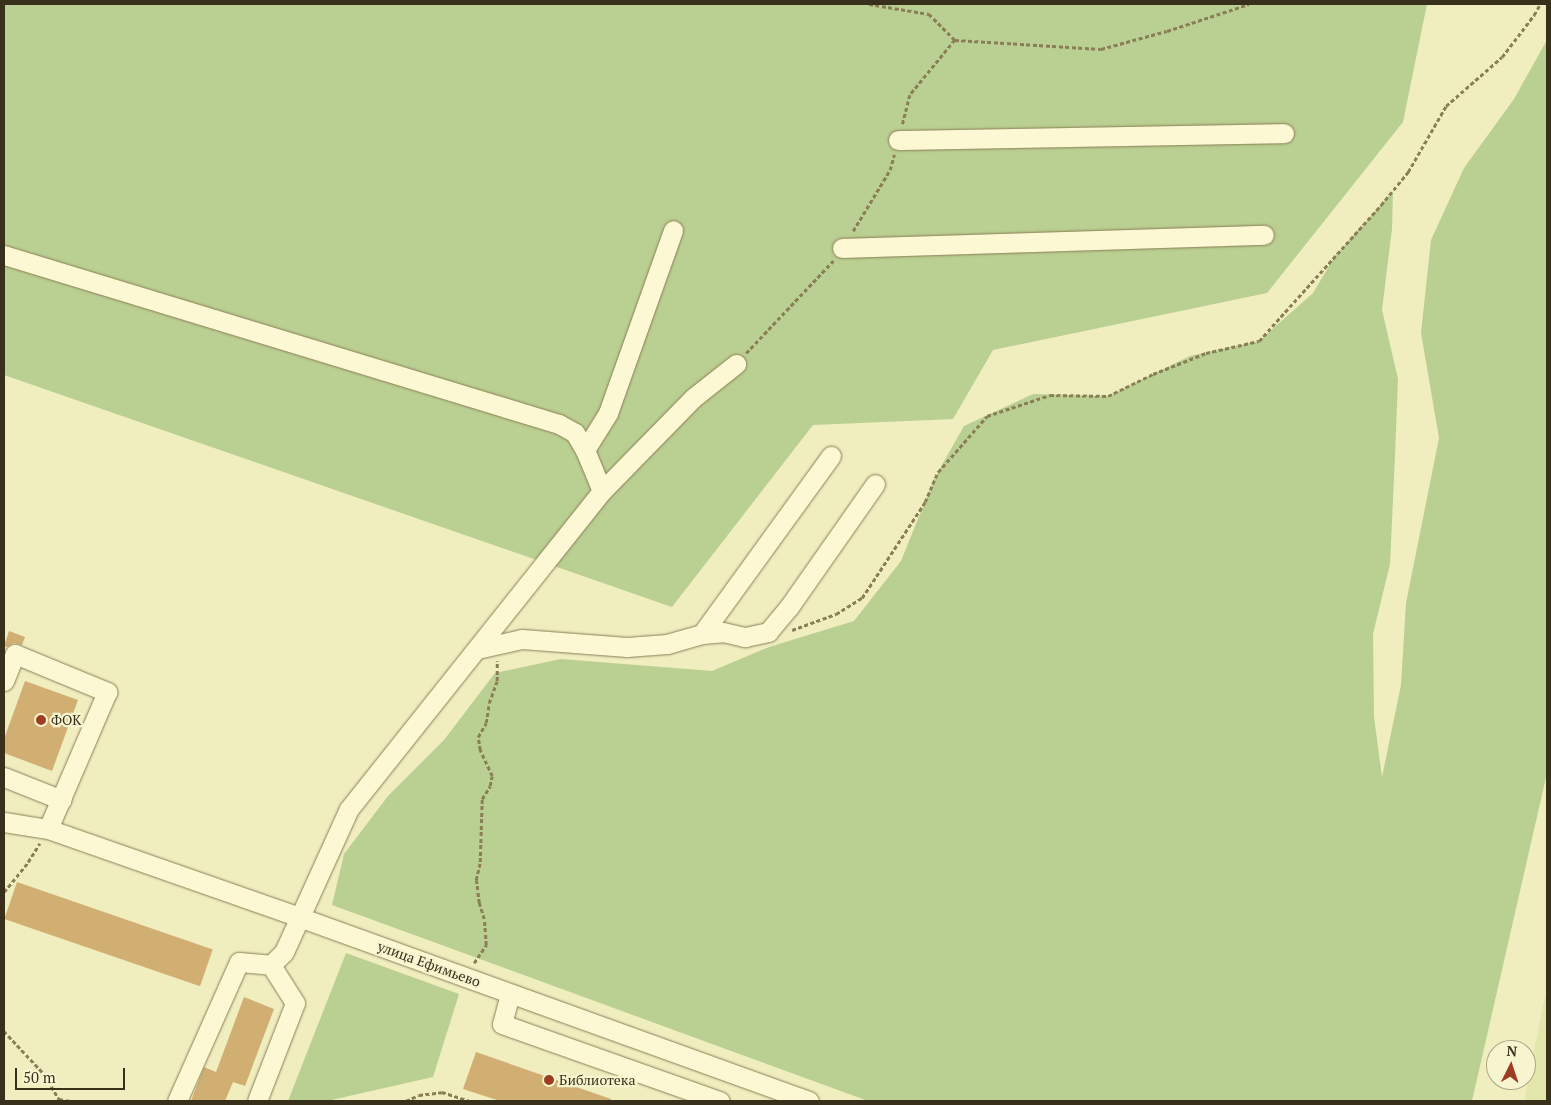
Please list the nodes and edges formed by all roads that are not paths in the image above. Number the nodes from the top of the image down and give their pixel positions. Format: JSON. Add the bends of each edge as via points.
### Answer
{"nodes":[{"id":1,"x":1284,"y":134,"type":"dead end"},
{"id":2,"x":898,"y":140,"type":"road end"},
{"id":3,"x":673,"y":230,"type":"dead end"},
{"id":4,"x":1264,"y":235,"type":"dead end"},
{"id":5,"x":842,"y":248,"type":"road end"},
{"id":6,"x":4,"y":255,"type":"edge"},
{"id":7,"x":736,"y":364,"type":"road end"},
{"id":8,"x":585,"y":450,"type":"junction"},
{"id":9,"x":830,"y":456,"type":"dead end"},
{"id":10,"x":875,"y":484,"type":"dead end"},
{"id":11,"x":602,"y":491,"type":"junction"},
{"id":12,"x":702,"y":634,"type":"junction"},
{"id":13,"x":486,"y":647,"type":"junction"},
{"id":14,"x":4,"y":681,"type":"edge"},
{"id":15,"x":4,"y":777,"type":"edge"},
{"id":16,"x":62,"y":800,"type":"junction"},
{"id":17,"x":4,"y":822,"type":"edge"},
{"id":18,"x":48,"y":829,"type":"junction"},
{"id":19,"x":299,"y":917,"type":"junction"},
{"id":20,"x":271,"y":965,"type":"junction"},
{"id":21,"x":510,"y":994,"type":"junction"},
{"id":22,"x":177,"y":1101,"type":"edge"},
{"id":23,"x":257,"y":1101,"type":"edge"},
{"id":24,"x":720,"y":1101,"type":"edge"},
{"id":25,"x":809,"y":1101,"type":"edge"}],
"edges":[{"from":1,"to":2,"type":"street"},
{"from":3,"to":8,"type":"street","via":[[608,414]]},
{"from":4,"to":5,"type":"street"},
{"from":6,"to":8,"type":"street","via":[[559,424],[574,433]]},
{"from":7,"to":11,"type":"street","via":[[693,398]]},
{"from":8,"to":11,"type":"street"},
{"from":9,"to":12,"type":"street"},
{"from":10,"to":12,"type":"street","via":[[768,632],[745,637],[722,632]]},
{"from":11,"to":13,"type":"street"},
{"from":12,"to":13,"type":"street","via":[[667,644],[627,646],[522,639]]},
{"from":13,"to":19,"type":"street","via":[[349,809]]},
{"from":14,"to":16,"type":"street","via":[[14,654],[107,692]]},
{"from":15,"to":16,"type":"street"},
{"from":16,"to":18,"type":"street"},
{"from":17,"to":18,"type":"street","name":"улица Ефимьево"},
{"from":18,"to":19,"type":"street","name":"улица Ефимьево"},
{"from":19,"to":20,"type":"street","via":[[284,952]]},
{"from":19,"to":21,"type":"street","name":"улица Ефимьево"},
{"from":20,"to":22,"type":"street","via":[[239,962]]},
{"from":20,"to":23,"type":"street","via":[[295,1003]]},
{"from":21,"to":24,"type":"street","via":[[502,1024]]},
{"from":21,"to":25,"type":"street","name":"улица Ефимьево"}]}
